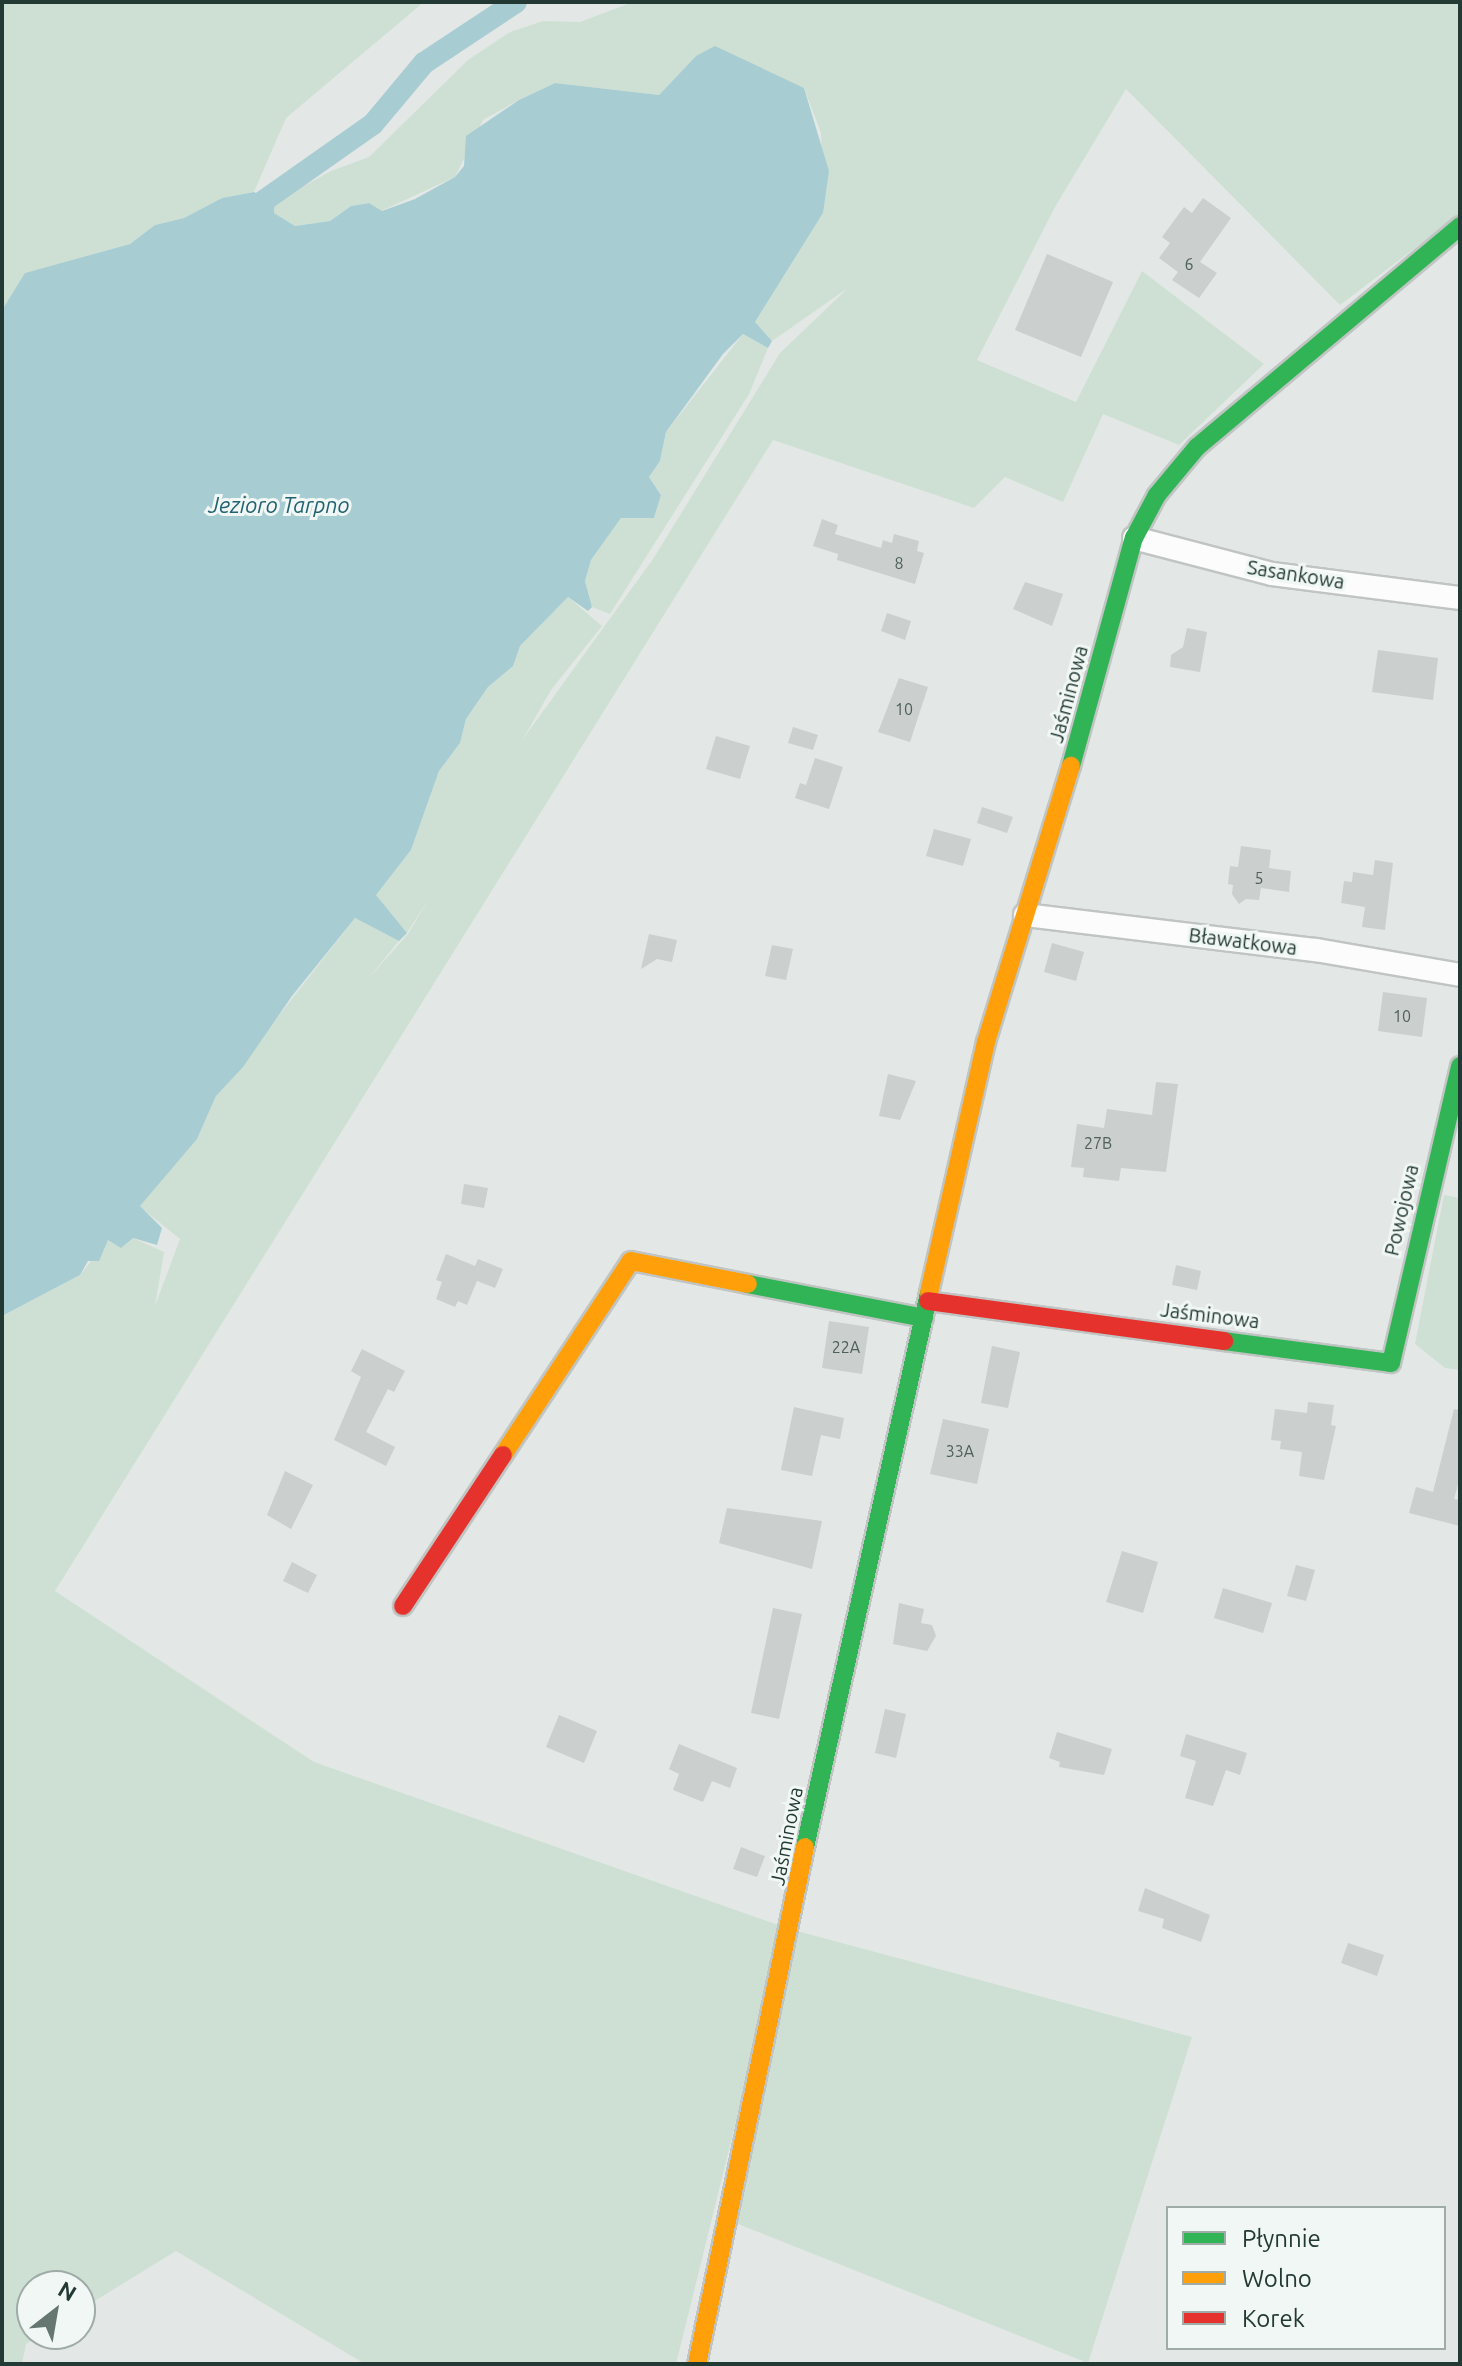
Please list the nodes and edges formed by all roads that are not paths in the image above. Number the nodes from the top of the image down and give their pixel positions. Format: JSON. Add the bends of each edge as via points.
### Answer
{"nodes":[{"id":1,"x":1460,"y":226,"type":"edge"},
{"id":2,"x":1134,"y":538,"type":"junction"},
{"id":3,"x":1460,"y":598,"type":"edge"},
{"id":4,"x":1025,"y":915,"type":"junction"},
{"id":5,"x":1460,"y":975,"type":"edge"},
{"id":6,"x":1460,"y":1066,"type":"edge"},
{"id":7,"x":926,"y":1309,"type":"junction"},
{"id":8,"x":1391,"y":1363,"type":"joint"},
{"id":9,"x":403,"y":1606,"type":"dead end"},
{"id":10,"x":697,"y":2364,"type":"edge"}],
"edges":[{"from":1,"to":2,"type":"street","name":"Jaśminowa","via":[[1197,447],[1157,495]]},
{"from":2,"to":3,"type":"street","name":"Sasankowa","via":[[1272,574]]},
{"from":2,"to":4,"type":"street","name":"Jaśminowa"},
{"from":4,"to":5,"type":"street","name":"Bławatkowa","via":[[1316,950]]},
{"from":4,"to":7,"type":"street","name":"Jaśminowa","via":[[986,1042]]},
{"from":6,"to":8,"type":"street","name":"Powojowa"},
{"from":7,"to":8,"type":"street","name":"Jaśminowa"},
{"from":7,"to":9,"type":"street","name":"Jaśminowa","via":[[631,1261]]},
{"from":7,"to":10,"type":"street","name":"Jaśminowa","via":[[821,1772]]}]}
